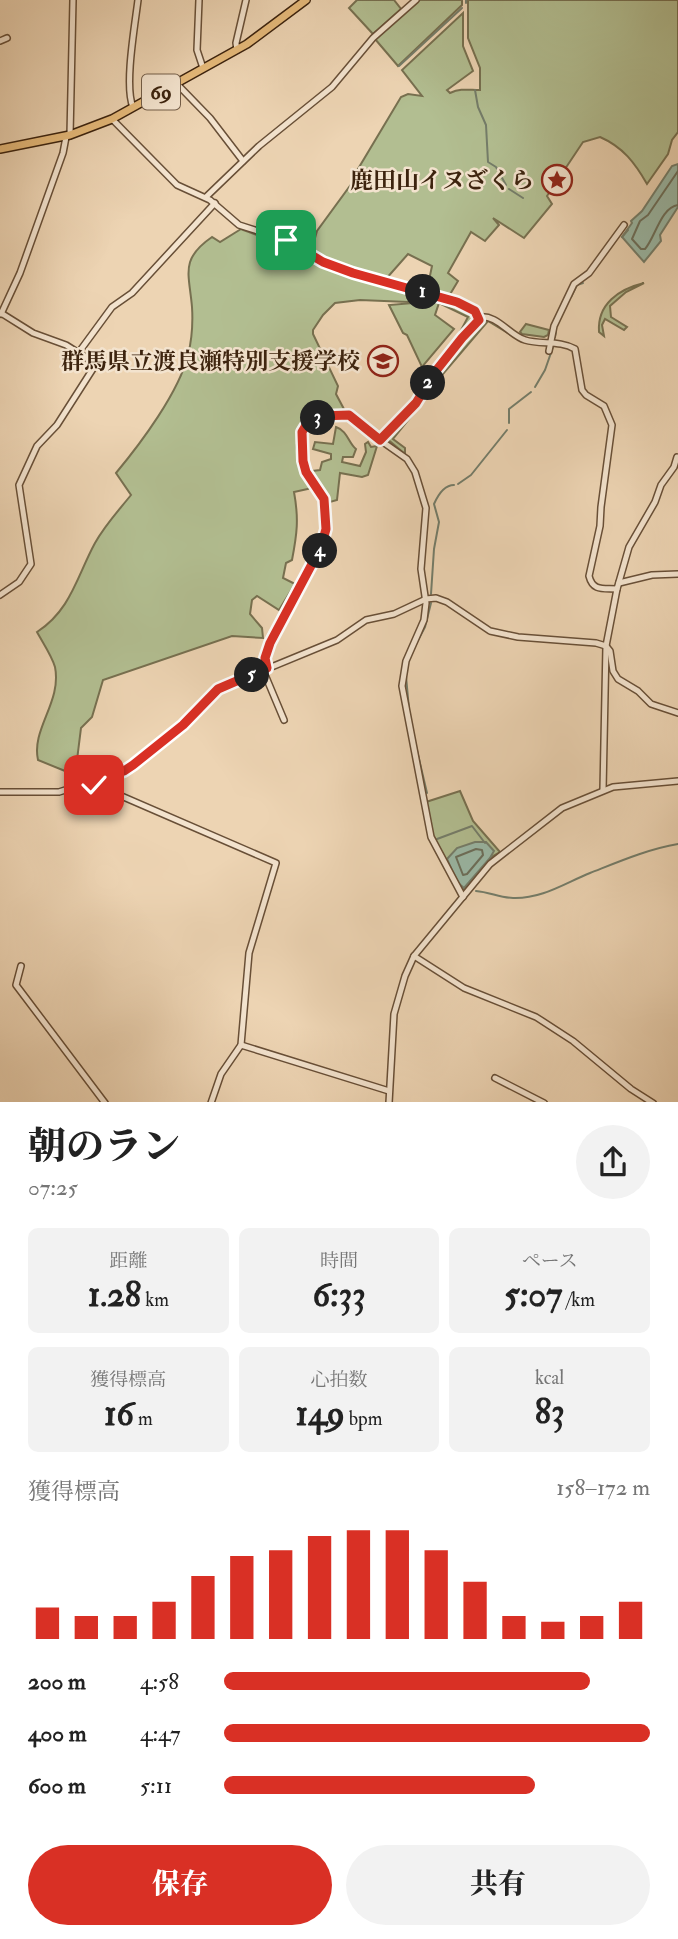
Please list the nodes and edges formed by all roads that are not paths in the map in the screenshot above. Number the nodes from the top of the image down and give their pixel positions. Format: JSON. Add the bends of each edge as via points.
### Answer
{"nodes":[{"id":1,"x":73,"y":0,"type":"edge"},
{"id":2,"x":138,"y":0,"type":"edge"},
{"id":3,"x":200,"y":0,"type":"edge"},
{"id":4,"x":247,"y":0,"type":"edge"},
{"id":5,"x":306,"y":0,"type":"edge"},
{"id":6,"x":416,"y":0,"type":"edge"},
{"id":7,"x":237,"y":50,"type":"junction"},
{"id":8,"x":203,"y":68,"type":"junction"},
{"id":9,"x":177,"y":83,"type":"junction"},
{"id":10,"x":133,"y":107,"type":"junction"},
{"id":11,"x":112,"y":119,"type":"junction"},
{"id":12,"x":68,"y":136,"type":"junction"},
{"id":13,"x":0,"y":149,"type":"edge"},
{"id":14,"x":243,"y":161,"type":"junction"},
{"id":15,"x":206,"y":197,"type":"junction"},
{"id":16,"x":215,"y":203,"type":"junction"},
{"id":17,"x":624,"y":225,"type":"dead end"},
{"id":18,"x":0,"y":314,"type":"edge"},
{"id":19,"x":479,"y":317,"type":"junction"},
{"id":20,"x":551,"y":343,"type":"junction"},
{"id":21,"x":549,"y":351,"type":"dead end"},
{"id":22,"x":79,"y":352,"type":"junction"},
{"id":23,"x":380,"y":440,"type":"junction"},
{"id":24,"x":677,"y":457,"type":"edge"},
{"id":25,"x":678,"y":574,"type":"edge"},
{"id":26,"x":618,"y":586,"type":"junction"},
{"id":27,"x":0,"y":595,"type":"edge"},
{"id":28,"x":426,"y":599,"type":"junction"},
{"id":29,"x":606,"y":646,"type":"junction"},
{"id":30,"x":265,"y":669,"type":"junction"},
{"id":31,"x":678,"y":713,"type":"edge"},
{"id":32,"x":284,"y":720,"type":"dead end"},
{"id":33,"x":678,"y":781,"type":"edge"},
{"id":34,"x":89,"y":782,"type":"junction"},
{"id":35,"x":603,"y":790,"type":"junction"},
{"id":36,"x":0,"y":792,"type":"edge"},
{"id":37,"x":463,"y":897,"type":"junction"},
{"id":38,"x":414,"y":956,"type":"junction"},
{"id":39,"x":21,"y":966,"type":"dead end"},
{"id":40,"x":241,"y":1045,"type":"junction"},
{"id":41,"x":495,"y":1078,"type":"dead end"},
{"id":42,"x":389,"y":1091,"type":"junction"},
{"id":43,"x":105,"y":1102,"type":"edge"},
{"id":44,"x":211,"y":1102,"type":"edge"},
{"id":45,"x":388,"y":1102,"type":"edge"},
{"id":46,"x":544,"y":1102,"type":"edge"},
{"id":47,"x":653,"y":1102,"type":"edge"}],
"edges":[{"from":1,"to":12,"type":"street"},
{"from":2,"to":10,"type":"street","via":[[130,76]]},
{"from":3,"to":8,"type":"street","via":[[197,50]]},
{"from":4,"to":7,"type":"street"},
{"from":5,"to":7,"type":"main road","number":"69"},
{"from":6,"to":14,"type":"street","via":[[373,38],[330,89]]},
{"from":7,"to":8,"type":"main road","number":"69"},
{"from":8,"to":9,"type":"main road","number":"69"},
{"from":9,"to":10,"type":"main road","number":"69"},
{"from":9,"to":14,"type":"street"},
{"from":10,"to":11,"type":"main road","number":"69"},
{"from":11,"to":12,"type":"main road","number":"69"},
{"from":11,"to":15,"type":"street","via":[[180,187]]},
{"from":12,"to":13,"type":"main road","number":"69"},
{"from":12,"to":18,"type":"street","via":[[20,273]]},
{"from":14,"to":15,"type":"street"},
{"from":15,"to":16,"type":"street"},
{"from":16,"to":19,"type":"street","via":[[239,225],[286,240],[329,264],[457,302]]},
{"from":16,"to":22,"type":"street","via":[[157,267],[112,307]]},
{"from":17,"to":20,"type":"street","via":[[589,273],[574,284]]},
{"from":18,"to":22,"type":"street"},
{"from":19,"to":20,"type":"street","via":[[488,316],[523,339]]},
{"from":19,"to":23,"type":"street","via":[[416,403]]},
{"from":20,"to":21,"type":"street"},
{"from":20,"to":26,"type":"street","via":[[575,349],[582,390],[604,407],[611,421],[600,526],[589,576],[598,589]]},
{"from":22,"to":27,"type":"street","via":[[96,364],[57,425],[37,446],[19,485],[31,564],[19,582]]},
{"from":23,"to":28,"type":"street","via":[[410,462],[425,503],[421,576]]},
{"from":23,"to":30,"type":"street","via":[[349,415],[324,415],[304,429],[303,461],[324,499],[326,529],[270,643]]},
{"from":24,"to":26,"type":"street","via":[[629,547]]},
{"from":25,"to":26,"type":"street","via":[[652,575]]},
{"from":26,"to":29,"type":"street"},
{"from":28,"to":29,"type":"street","via":[[447,602],[490,631]]},
{"from":28,"to":30,"type":"street","via":[[394,614],[366,620],[337,640]]},
{"from":28,"to":37,"type":"street","via":[[424,620],[406,660],[402,686],[431,837]]},
{"from":29,"to":31,"type":"street","via":[[618,679],[651,704]]},
{"from":29,"to":35,"type":"street"},
{"from":30,"to":32,"type":"street"},
{"from":30,"to":34,"type":"street","via":[[218,689],[183,725],[124,771]]},
{"from":33,"to":35,"type":"street"},
{"from":34,"to":36,"type":"street","via":[[59,793]]},
{"from":34,"to":40,"type":"street","via":[[276,863],[249,953]]},
{"from":35,"to":37,"type":"street","via":[[553,814],[495,859]]},
{"from":37,"to":38,"type":"street"},
{"from":38,"to":42,"type":"street","via":[[397,1000]]},
{"from":38,"to":47,"type":"street","via":[[464,988],[536,1017]]},
{"from":39,"to":43,"type":"street","via":[[16,985]]},
{"from":40,"to":42,"type":"street"},
{"from":40,"to":44,"type":"street","via":[[220,1074]]},
{"from":41,"to":46,"type":"street"},
{"from":42,"to":45,"type":"street"}]}
